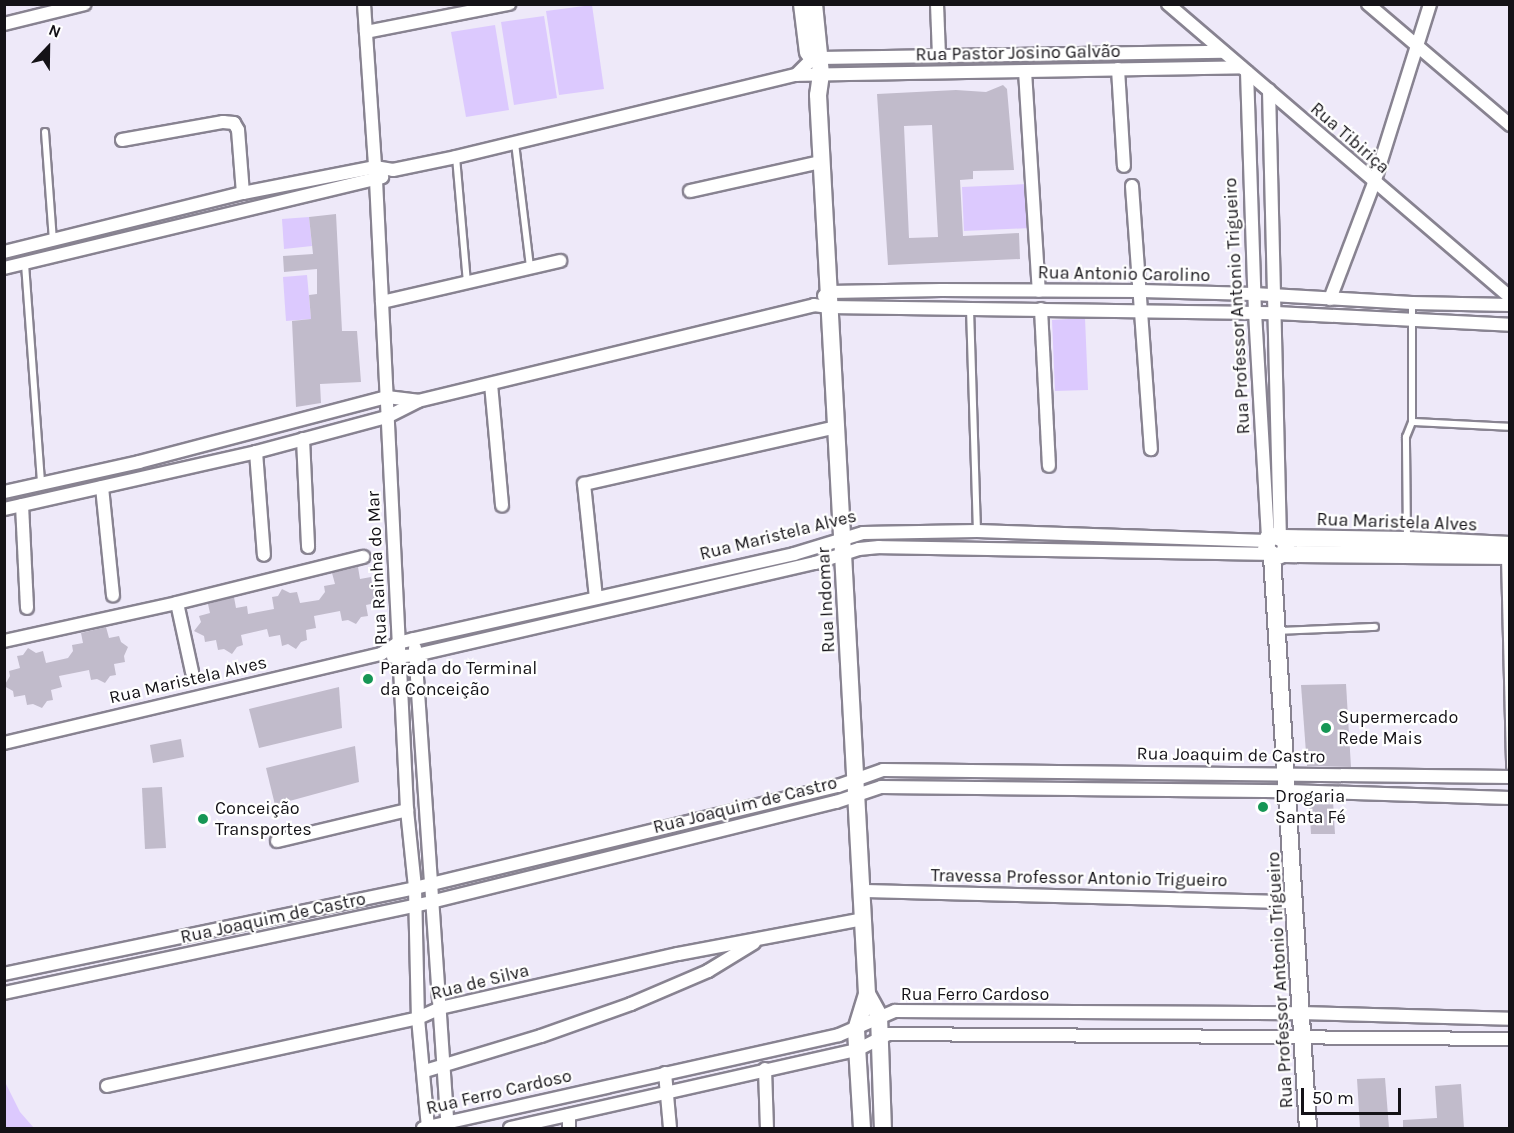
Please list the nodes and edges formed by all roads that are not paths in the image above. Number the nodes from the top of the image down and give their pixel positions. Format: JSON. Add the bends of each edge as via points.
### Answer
{"nodes":[{"id":1,"x":85,"y":4,"type":"edge"},
{"id":2,"x":364,"y":4,"type":"edge"},
{"id":3,"x":509,"y":4,"type":"edge"},
{"id":4,"x":802,"y":4,"type":"edge"},
{"id":5,"x":814,"y":4,"type":"edge"},
{"id":6,"x":937,"y":4,"type":"edge"},
{"id":7,"x":1168,"y":4,"type":"edge"},
{"id":8,"x":1368,"y":4,"type":"edge"},
{"id":9,"x":1430,"y":4,"type":"edge"},
{"id":10,"x":51,"y":8,"type":"edge"},
{"id":11,"x":4,"y":24,"type":"edge"},
{"id":12,"x":366,"y":32,"type":"junction"},
{"id":13,"x":1418,"y":47,"type":"junction"},
{"id":14,"x":1222,"y":52,"type":"junction"},
{"id":15,"x":939,"y":56,"type":"junction"},
{"id":16,"x":811,"y":69,"type":"junction"},
{"id":17,"x":1118,"y":69,"type":"junction"},
{"id":18,"x":1244,"y":70,"type":"junction"},
{"id":19,"x":1025,"y":71,"type":"junction"},
{"id":20,"x":1269,"y":90,"type":"junction"},
{"id":21,"x":1509,"y":125,"type":"edge"},
{"id":22,"x":45,"y":132,"type":"dead end"},
{"id":23,"x":122,"y":140,"type":"dead end"},
{"id":24,"x":514,"y":143,"type":"junction"},
{"id":25,"x":456,"y":157,"type":"junction"},
{"id":26,"x":821,"y":162,"type":"junction"},
{"id":27,"x":1124,"y":166,"type":"dead end"},
{"id":28,"x":376,"y":174,"type":"junction"},
{"id":29,"x":1374,"y":183,"type":"junction"},
{"id":30,"x":1132,"y":186,"type":"dead end"},
{"id":31,"x":690,"y":191,"type":"dead end"},
{"id":32,"x":243,"y":193,"type":"junction"},
{"id":33,"x":52,"y":240,"type":"junction"},
{"id":34,"x":4,"y":252,"type":"edge"},
{"id":35,"x":560,"y":261,"type":"dead end"},
{"id":36,"x":25,"y":264,"type":"junction"},
{"id":37,"x":4,"y":268,"type":"edge"},
{"id":38,"x":530,"y":268,"type":"junction"},
{"id":39,"x":467,"y":282,"type":"junction"},
{"id":40,"x":940,"y":290,"type":"junction"},
{"id":41,"x":1039,"y":291,"type":"junction"},
{"id":42,"x":1140,"y":291,"type":"junction"},
{"id":43,"x":1254,"y":294,"type":"junction"},
{"id":44,"x":1275,"y":295,"type":"junction"},
{"id":45,"x":1509,"y":297,"type":"edge"},
{"id":46,"x":1330,"y":299,"type":"junction"},
{"id":47,"x":824,"y":301,"type":"junction"},
{"id":48,"x":382,"y":302,"type":"junction"},
{"id":49,"x":1412,"y":303,"type":"junction"},
{"id":50,"x":1509,"y":305,"type":"edge"},
{"id":51,"x":942,"y":308,"type":"junction"},
{"id":52,"x":970,"y":309,"type":"junction"},
{"id":53,"x":1041,"y":309,"type":"junction"},
{"id":54,"x":1142,"y":311,"type":"junction"},
{"id":55,"x":1255,"y":312,"type":"junction"},
{"id":56,"x":1276,"y":313,"type":"junction"},
{"id":57,"x":1412,"y":320,"type":"junction"},
{"id":58,"x":1509,"y":324,"type":"edge"},
{"id":59,"x":490,"y":384,"type":"junction"},
{"id":60,"x":387,"y":397,"type":"junction"},
{"id":61,"x":418,"y":401,"type":"junction"},
{"id":62,"x":387,"y":417,"type":"junction"},
{"id":63,"x":1412,"y":422,"type":"junction"},
{"id":64,"x":836,"y":427,"type":"junction"},
{"id":65,"x":1509,"y":427,"type":"edge"},
{"id":66,"x":303,"y":440,"type":"junction"},
{"id":67,"x":1151,"y":449,"type":"dead end"},
{"id":68,"x":256,"y":452,"type":"junction"},
{"id":69,"x":139,"y":462,"type":"junction"},
{"id":70,"x":1049,"y":466,"type":"dead end"},
{"id":71,"x":143,"y":477,"type":"junction"},
{"id":72,"x":41,"y":485,"type":"junction"},
{"id":73,"x":102,"y":487,"type":"junction"},
{"id":74,"x":4,"y":492,"type":"edge"},
{"id":75,"x":22,"y":505,"type":"junction"},
{"id":76,"x":502,"y":506,"type":"dead end"},
{"id":77,"x":4,"y":508,"type":"edge"},
{"id":78,"x":977,"y":531,"type":"junction"},
{"id":79,"x":1407,"y":540,"type":"junction"},
{"id":80,"x":308,"y":547,"type":"dead end"},
{"id":81,"x":842,"y":547,"type":"junction"},
{"id":82,"x":1275,"y":547,"type":"junction"},
{"id":83,"x":1508,"y":553,"type":"edge"},
{"id":84,"x":264,"y":555,"type":"dead end"},
{"id":85,"x":363,"y":557,"type":"dead end"},
{"id":86,"x":112,"y":595,"type":"dead end"},
{"id":87,"x":596,"y":598,"type":"junction"},
{"id":88,"x":177,"y":603,"type":"junction"},
{"id":89,"x":27,"y":608,"type":"dead end"},
{"id":90,"x":1277,"y":622,"type":"junction"},
{"id":91,"x":1375,"y":627,"type":"dead end"},
{"id":92,"x":414,"y":639,"type":"junction"},
{"id":93,"x":4,"y":641,"type":"edge"},
{"id":94,"x":398,"y":643,"type":"junction"},
{"id":95,"x":381,"y":654,"type":"junction"},
{"id":96,"x":416,"y":655,"type":"junction"},
{"id":97,"x":400,"y":658,"type":"junction"},
{"id":98,"x":192,"y":672,"type":"dead end"},
{"id":99,"x":4,"y":743,"type":"edge"},
{"id":100,"x":1509,"y":767,"type":"edge"},
{"id":101,"x":1287,"y":773,"type":"junction"},
{"id":102,"x":1480,"y":776,"type":"junction"},
{"id":103,"x":1509,"y":777,"type":"edge"},
{"id":104,"x":856,"y":787,"type":"junction"},
{"id":105,"x":1288,"y":791,"type":"junction"},
{"id":106,"x":1482,"y":797,"type":"junction"},
{"id":107,"x":1509,"y":798,"type":"edge"},
{"id":108,"x":407,"y":810,"type":"junction"},
{"id":109,"x":277,"y":841,"type":"dead end"},
{"id":110,"x":431,"y":884,"type":"junction"},
{"id":111,"x":415,"y":888,"type":"junction"},
{"id":112,"x":861,"y":891,"type":"junction"},
{"id":113,"x":431,"y":902,"type":"junction"},
{"id":114,"x":1296,"y":902,"type":"junction"},
{"id":115,"x":415,"y":906,"type":"junction"},
{"id":116,"x":863,"y":919,"type":"junction"},
{"id":117,"x":757,"y":940,"type":"junction"},
{"id":118,"x":4,"y":974,"type":"edge"},
{"id":119,"x":4,"y":993,"type":"edge"},
{"id":120,"x":867,"y":994,"type":"junction"},
{"id":121,"x":440,"y":1008,"type":"junction"},
{"id":122,"x":941,"y":1011,"type":"junction"},
{"id":123,"x":991,"y":1011,"type":"junction"},
{"id":124,"x":1301,"y":1013,"type":"junction"},
{"id":125,"x":879,"y":1016,"type":"junction"},
{"id":126,"x":418,"y":1017,"type":"junction"},
{"id":127,"x":1509,"y":1019,"type":"edge"},
{"id":128,"x":856,"y":1030,"type":"junction"},
{"id":129,"x":941,"y":1034,"type":"junction"},
{"id":130,"x":992,"y":1034,"type":"junction"},
{"id":131,"x":1303,"y":1036,"type":"junction"},
{"id":132,"x":880,"y":1037,"type":"junction"},
{"id":133,"x":1509,"y":1039,"type":"edge"},
{"id":134,"x":857,"y":1050,"type":"junction"},
{"id":135,"x":444,"y":1066,"type":"junction"},
{"id":136,"x":765,"y":1069,"type":"junction"},
{"id":137,"x":425,"y":1071,"type":"junction"},
{"id":138,"x":665,"y":1073,"type":"junction"},
{"id":139,"x":107,"y":1086,"type":"dead end"},
{"id":140,"x":666,"y":1093,"type":"junction"},
{"id":141,"x":568,"y":1115,"type":"junction"},
{"id":142,"x":448,"y":1126,"type":"edge"},
{"id":143,"x":426,"y":1128,"type":"edge"},
{"id":144,"x":510,"y":1128,"type":"edge"},
{"id":145,"x":569,"y":1128,"type":"edge"},
{"id":146,"x":670,"y":1128,"type":"edge"},
{"id":147,"x":767,"y":1128,"type":"edge"},
{"id":148,"x":862,"y":1128,"type":"edge"},
{"id":149,"x":883,"y":1128,"type":"edge"},
{"id":150,"x":1308,"y":1128,"type":"edge"}],
"edges":[{"from":1,"to":10,"type":"street"},
{"from":2,"to":12,"type":"street","name":"Rua Rainha do Mar"},
{"from":3,"to":12,"type":"street"},
{"from":4,"to":16,"type":"street","name":"Rua Indomar"},
{"from":5,"to":16,"type":"street","name":"Rua Indomar"},
{"from":6,"to":15,"type":"street"},
{"from":7,"to":14,"type":"street","name":"Rua Tibiriça"},
{"from":8,"to":13,"type":"street"},
{"from":9,"to":13,"type":"street"},
{"from":10,"to":11,"type":"street"},
{"from":12,"to":28,"type":"street","name":"Rua Rainha do Mar"},
{"from":13,"to":21,"type":"street"},
{"from":13,"to":29,"type":"street"},
{"from":14,"to":15,"type":"street","name":"Rua Pastor Josino Galvão"},
{"from":14,"to":18,"type":"street","name":"Rua Tibiriça"},
{"from":15,"to":16,"type":"street","name":"Rua Pastor Josino Galvão"},
{"from":16,"to":19,"type":"street","name":"Rua Pastor Josino Galvão"},
{"from":16,"to":24,"type":"street","name":"Rua Pastor Josino Galvão"},
{"from":16,"to":26,"type":"street","name":"Rua Indomar","via":[[818,95]]},
{"from":17,"to":18,"type":"street","name":"Rua Pastor Josino Galvão"},
{"from":17,"to":19,"type":"street","name":"Rua Pastor Josino Galvão"},
{"from":17,"to":27,"type":"street"},
{"from":18,"to":20,"type":"street","name":"Rua Tibiriça"},
{"from":18,"to":43,"type":"street","name":"Rua Professor Antonio Trigueiro"},
{"from":19,"to":41,"type":"street"},
{"from":20,"to":29,"type":"street","name":"Rua Tibiriça"},
{"from":20,"to":44,"type":"street","name":"Rua Professor Antonio Trigueiro"},
{"from":22,"to":33,"type":"lane"},
{"from":23,"to":32,"type":"street","via":[[234,123],[238,130]]},
{"from":24,"to":25,"type":"street","name":"Rua Pastor Josino Galvão"},
{"from":24,"to":38,"type":"lane"},
{"from":25,"to":28,"type":"street","name":"Rua Pastor Josino Galvão"},
{"from":25,"to":39,"type":"lane"},
{"from":26,"to":31,"type":"street"},
{"from":26,"to":47,"type":"street","name":"Rua Indomar"},
{"from":28,"to":32,"type":"street","name":"Rua Pastor Josino Galvão"},
{"from":28,"to":36,"type":"street","name":"Rua Pastor Josino Galvão"},
{"from":28,"to":48,"type":"street","name":"Rua Rainha do Mar"},
{"from":29,"to":45,"type":"street","name":"Rua Tibiriça"},
{"from":29,"to":46,"type":"street"},
{"from":30,"to":42,"type":"street"},
{"from":32,"to":33,"type":"street","name":"Rua Pastor Josino Galvão"},
{"from":33,"to":34,"type":"street","name":"Rua Pastor Josino Galvão"},
{"from":35,"to":38,"type":"street"},
{"from":36,"to":37,"type":"street","name":"Rua Pastor Josino Galvão"},
{"from":36,"to":72,"type":"lane"},
{"from":38,"to":39,"type":"street"},
{"from":39,"to":48,"type":"street"},
{"from":40,"to":41,"type":"street","name":"Rua Antonio Carolino"},
{"from":40,"to":47,"type":"street","name":"Rua Antonio Carolino"},
{"from":40,"to":51,"type":"street"},
{"from":41,"to":42,"type":"street","name":"Rua Antonio Carolino"},
{"from":42,"to":43,"type":"street","name":"Rua Antonio Carolino"},
{"from":42,"to":54,"type":"street"},
{"from":43,"to":44,"type":"street","name":"Rua Antonio Carolino"},
{"from":43,"to":55,"type":"street","name":"Rua Professor Antonio Trigueiro"},
{"from":44,"to":46,"type":"street","name":"Rua Antonio Carolino"},
{"from":44,"to":56,"type":"street","name":"Rua Professor Antonio Trigueiro"},
{"from":46,"to":49,"type":"street","name":"Rua Antonio Carolino"},
{"from":47,"to":51,"type":"street","name":"Rua Antonio Carolino"},
{"from":47,"to":59,"type":"street","name":"Rua Antonio Carolino"},
{"from":47,"to":64,"type":"street","name":"Rua Indomar"},
{"from":48,"to":60,"type":"street","name":"Rua Rainha do Mar"},
{"from":49,"to":50,"type":"street","name":"Rua Antonio Carolino"},
{"from":49,"to":57,"type":"lane"},
{"from":51,"to":52,"type":"street","name":"Rua Antonio Carolino"},
{"from":52,"to":53,"type":"street","name":"Rua Antonio Carolino"},
{"from":52,"to":78,"type":"lane"},
{"from":53,"to":54,"type":"street","name":"Rua Antonio Carolino"},
{"from":53,"to":70,"type":"street"},
{"from":54,"to":55,"type":"street","name":"Rua Antonio Carolino"},
{"from":54,"to":67,"type":"street"},
{"from":55,"to":56,"type":"street","name":"Rua Antonio Carolino"},
{"from":55,"to":82,"type":"street","name":"Rua Professor Antonio Trigueiro"},
{"from":56,"to":57,"type":"street","name":"Rua Antonio Carolino"},
{"from":56,"to":82,"type":"street","name":"Rua Professor Antonio Trigueiro"},
{"from":57,"to":58,"type":"street","name":"Rua Antonio Carolino"},
{"from":57,"to":63,"type":"lane"},
{"from":59,"to":61,"type":"street","name":"Rua Antonio Carolino"},
{"from":59,"to":76,"type":"street"},
{"from":60,"to":61,"type":"street","name":"Rua Antonio Carolino"},
{"from":60,"to":62,"type":"street","name":"Rua Rainha do Mar"},
{"from":60,"to":69,"type":"street","name":"Rua Antonio Carolino"},
{"from":61,"to":62,"type":"street","name":"Rua Antonio Carolino"},
{"from":62,"to":66,"type":"street","name":"Rua Antonio Carolino"},
{"from":62,"to":94,"type":"street","name":"Rua Rainha do Mar"},
{"from":63,"to":65,"type":"lane"},
{"from":63,"to":79,"type":"lane","via":[[1406,437]]},
{"from":64,"to":81,"type":"street","name":"Rua Indomar"},
{"from":64,"to":87,"type":"street","via":[[584,484]]},
{"from":66,"to":68,"type":"street","name":"Rua Antonio Carolino"},
{"from":66,"to":80,"type":"street"},
{"from":68,"to":71,"type":"street","name":"Rua Antonio Carolino"},
{"from":68,"to":84,"type":"street"},
{"from":69,"to":71,"type":"street"},
{"from":69,"to":72,"type":"street","name":"Rua Antonio Carolino"},
{"from":71,"to":73,"type":"street","name":"Rua Antonio Carolino"},
{"from":72,"to":74,"type":"street","name":"Rua Antonio Carolino"},
{"from":73,"to":75,"type":"street","name":"Rua Antonio Carolino"},
{"from":73,"to":86,"type":"street"},
{"from":75,"to":77,"type":"street","name":"Rua Antonio Carolino"},
{"from":75,"to":89,"type":"street"},
{"from":78,"to":81,"type":"street","name":"Rua Maristela Alves","via":[[863,533]]},
{"from":78,"to":82,"type":"street","name":"Rua Maristela Alves"},
{"from":79,"to":82,"type":"street","name":"Rua Maristela Alves"},
{"from":79,"to":83,"type":"street","name":"Rua Maristela Alves"},
{"from":81,"to":82,"type":"street","name":"Rua Maristela Alves"},
{"from":81,"to":87,"type":"street","name":"Rua Maristela Alves"},
{"from":81,"to":96,"type":"street","name":"Rua Maristela Alves"},
{"from":81,"to":104,"type":"street","name":"Rua Indomar"},
{"from":82,"to":83,"type":"street","name":"Rua Maristela Alves"},
{"from":82,"to":90,"type":"street","name":"Rua Professor Antonio Trigueiro"},
{"from":83,"to":100,"type":"lane"},
{"from":85,"to":88,"type":"street"},
{"from":87,"to":92,"type":"street","name":"Rua Maristela Alves"},
{"from":88,"to":93,"type":"street"},
{"from":88,"to":98,"type":"street"},
{"from":90,"to":91,"type":"lane"},
{"from":90,"to":101,"type":"street","name":"Rua Professor Antonio Trigueiro"},
{"from":92,"to":94,"type":"street","name":"Rua Maristela Alves"},
{"from":92,"to":96,"type":"street","name":"Rua Rainha do Mar"},
{"from":94,"to":95,"type":"street","name":"Rua Maristela Alves"},
{"from":94,"to":97,"type":"street","name":"Rua Rainha do Mar"},
{"from":95,"to":97,"type":"street","name":"Rua Maristela Alves"},
{"from":95,"to":99,"type":"street","name":"Rua Maristela Alves"},
{"from":96,"to":97,"type":"street","name":"Rua Maristela Alves"},
{"from":96,"to":110,"type":"street","name":"Rua Rainha do Mar"},
{"from":97,"to":108,"type":"street","name":"Rua Rainha do Mar"},
{"from":101,"to":102,"type":"street","name":"Rua Joaquim de Castro"},
{"from":101,"to":104,"type":"street","name":"Rua Joaquim de Castro","via":[[899,769],[869,773]]},
{"from":101,"to":105,"type":"street","name":"Rua Professor Antonio Trigueiro"},
{"from":102,"to":103,"type":"street","name":"Rua Joaquim de Castro"},
{"from":102,"to":106,"type":"street"},
{"from":104,"to":105,"type":"street","name":"Rua Joaquim de Castro"},
{"from":104,"to":110,"type":"street","name":"Rua Joaquim de Castro","via":[[838,786]]},
{"from":104,"to":112,"type":"street","name":"Rua Indomar"},
{"from":104,"to":113,"type":"street","name":"Rua Joaquim de Castro"},
{"from":105,"to":106,"type":"street","name":"Rua Joaquim de Castro"},
{"from":105,"to":114,"type":"street","name":"Rua Professor Antonio Trigueiro"},
{"from":106,"to":107,"type":"street","name":"Rua Joaquim de Castro"},
{"from":108,"to":109,"type":"street"},
{"from":108,"to":111,"type":"street","name":"Rua Rainha do Mar"},
{"from":110,"to":111,"type":"street","name":"Rua Joaquim de Castro"},
{"from":110,"to":113,"type":"street","name":"Rua Rainha do Mar"},
{"from":111,"to":115,"type":"street","name":"Rua Rainha do Mar"},
{"from":111,"to":118,"type":"street","name":"Rua Joaquim de Castro"},
{"from":112,"to":114,"type":"street","name":"Travessa Professor Antonio Trigueiro"},
{"from":112,"to":116,"type":"street","name":"Rua Indomar"},
{"from":113,"to":115,"type":"street","name":"Rua Joaquim de Castro"},
{"from":113,"to":121,"type":"street","name":"Rua Rainha do Mar"},
{"from":114,"to":124,"type":"street","name":"Rua Professor Antonio Trigueiro"},
{"from":115,"to":119,"type":"street","name":"Rua Joaquim de Castro"},
{"from":115,"to":126,"type":"street","name":"Rua Rainha do Mar"},
{"from":116,"to":117,"type":"street","name":"Rua de Silva"},
{"from":116,"to":120,"type":"street","name":"Rua Indomar"},
{"from":117,"to":121,"type":"street","name":"Rua de Silva"},
{"from":117,"to":135,"type":"street","via":[[708,971],[631,1004]]},
{"from":120,"to":125,"type":"street","name":"Rua Indomar"},
{"from":120,"to":128,"type":"street","name":"Rua Indomar"},
{"from":121,"to":126,"type":"street","name":"Rua de Silva"},
{"from":121,"to":135,"type":"street","name":"Rua Rainha do Mar"},
{"from":122,"to":123,"type":"street","name":"Rua Ferro Cardoso"},
{"from":122,"to":125,"type":"street","name":"Rua Ferro Cardoso","via":[[895,1011]]},
{"from":122,"to":129,"type":"street"},
{"from":123,"to":124,"type":"street","name":"Rua Ferro Cardoso"},
{"from":123,"to":130,"type":"street"},
{"from":124,"to":127,"type":"street","name":"Rua Ferro Cardoso"},
{"from":124,"to":131,"type":"street","name":"Rua Professor Antonio Trigueiro"},
{"from":125,"to":128,"type":"street","name":"Rua Ferro Cardoso"},
{"from":125,"to":132,"type":"street","name":"Rua Indomar"},
{"from":126,"to":137,"type":"street","name":"Rua Rainha do Mar"},
{"from":126,"to":139,"type":"street","name":"Rua de Silva"},
{"from":128,"to":134,"type":"street","name":"Rua Indomar"},
{"from":128,"to":138,"type":"street","name":"Rua Ferro Cardoso"},
{"from":129,"to":130,"type":"street"},
{"from":129,"to":132,"type":"street"},
{"from":130,"to":131,"type":"street"},
{"from":131,"to":133,"type":"street"},
{"from":131,"to":150,"type":"street","name":"Rua Professor Antonio Trigueiro"},
{"from":132,"to":134,"type":"street"},
{"from":132,"to":149,"type":"street","name":"Rua Indomar"},
{"from":134,"to":136,"type":"street"},
{"from":134,"to":148,"type":"street","name":"Rua Indomar"},
{"from":135,"to":137,"type":"street"},
{"from":135,"to":142,"type":"street","name":"Rua Rainha do Mar"},
{"from":136,"to":140,"type":"street"},
{"from":136,"to":147,"type":"street"},
{"from":137,"to":143,"type":"street","name":"Rua Rainha do Mar"},
{"from":138,"to":140,"type":"street"},
{"from":138,"to":142,"type":"street","name":"Rua Ferro Cardoso"},
{"from":140,"to":141,"type":"street"},
{"from":140,"to":146,"type":"street"},
{"from":141,"to":144,"type":"street"},
{"from":141,"to":145,"type":"street"},
{"from":142,"to":143,"type":"street","name":"Rua Ferro Cardoso"}]}
